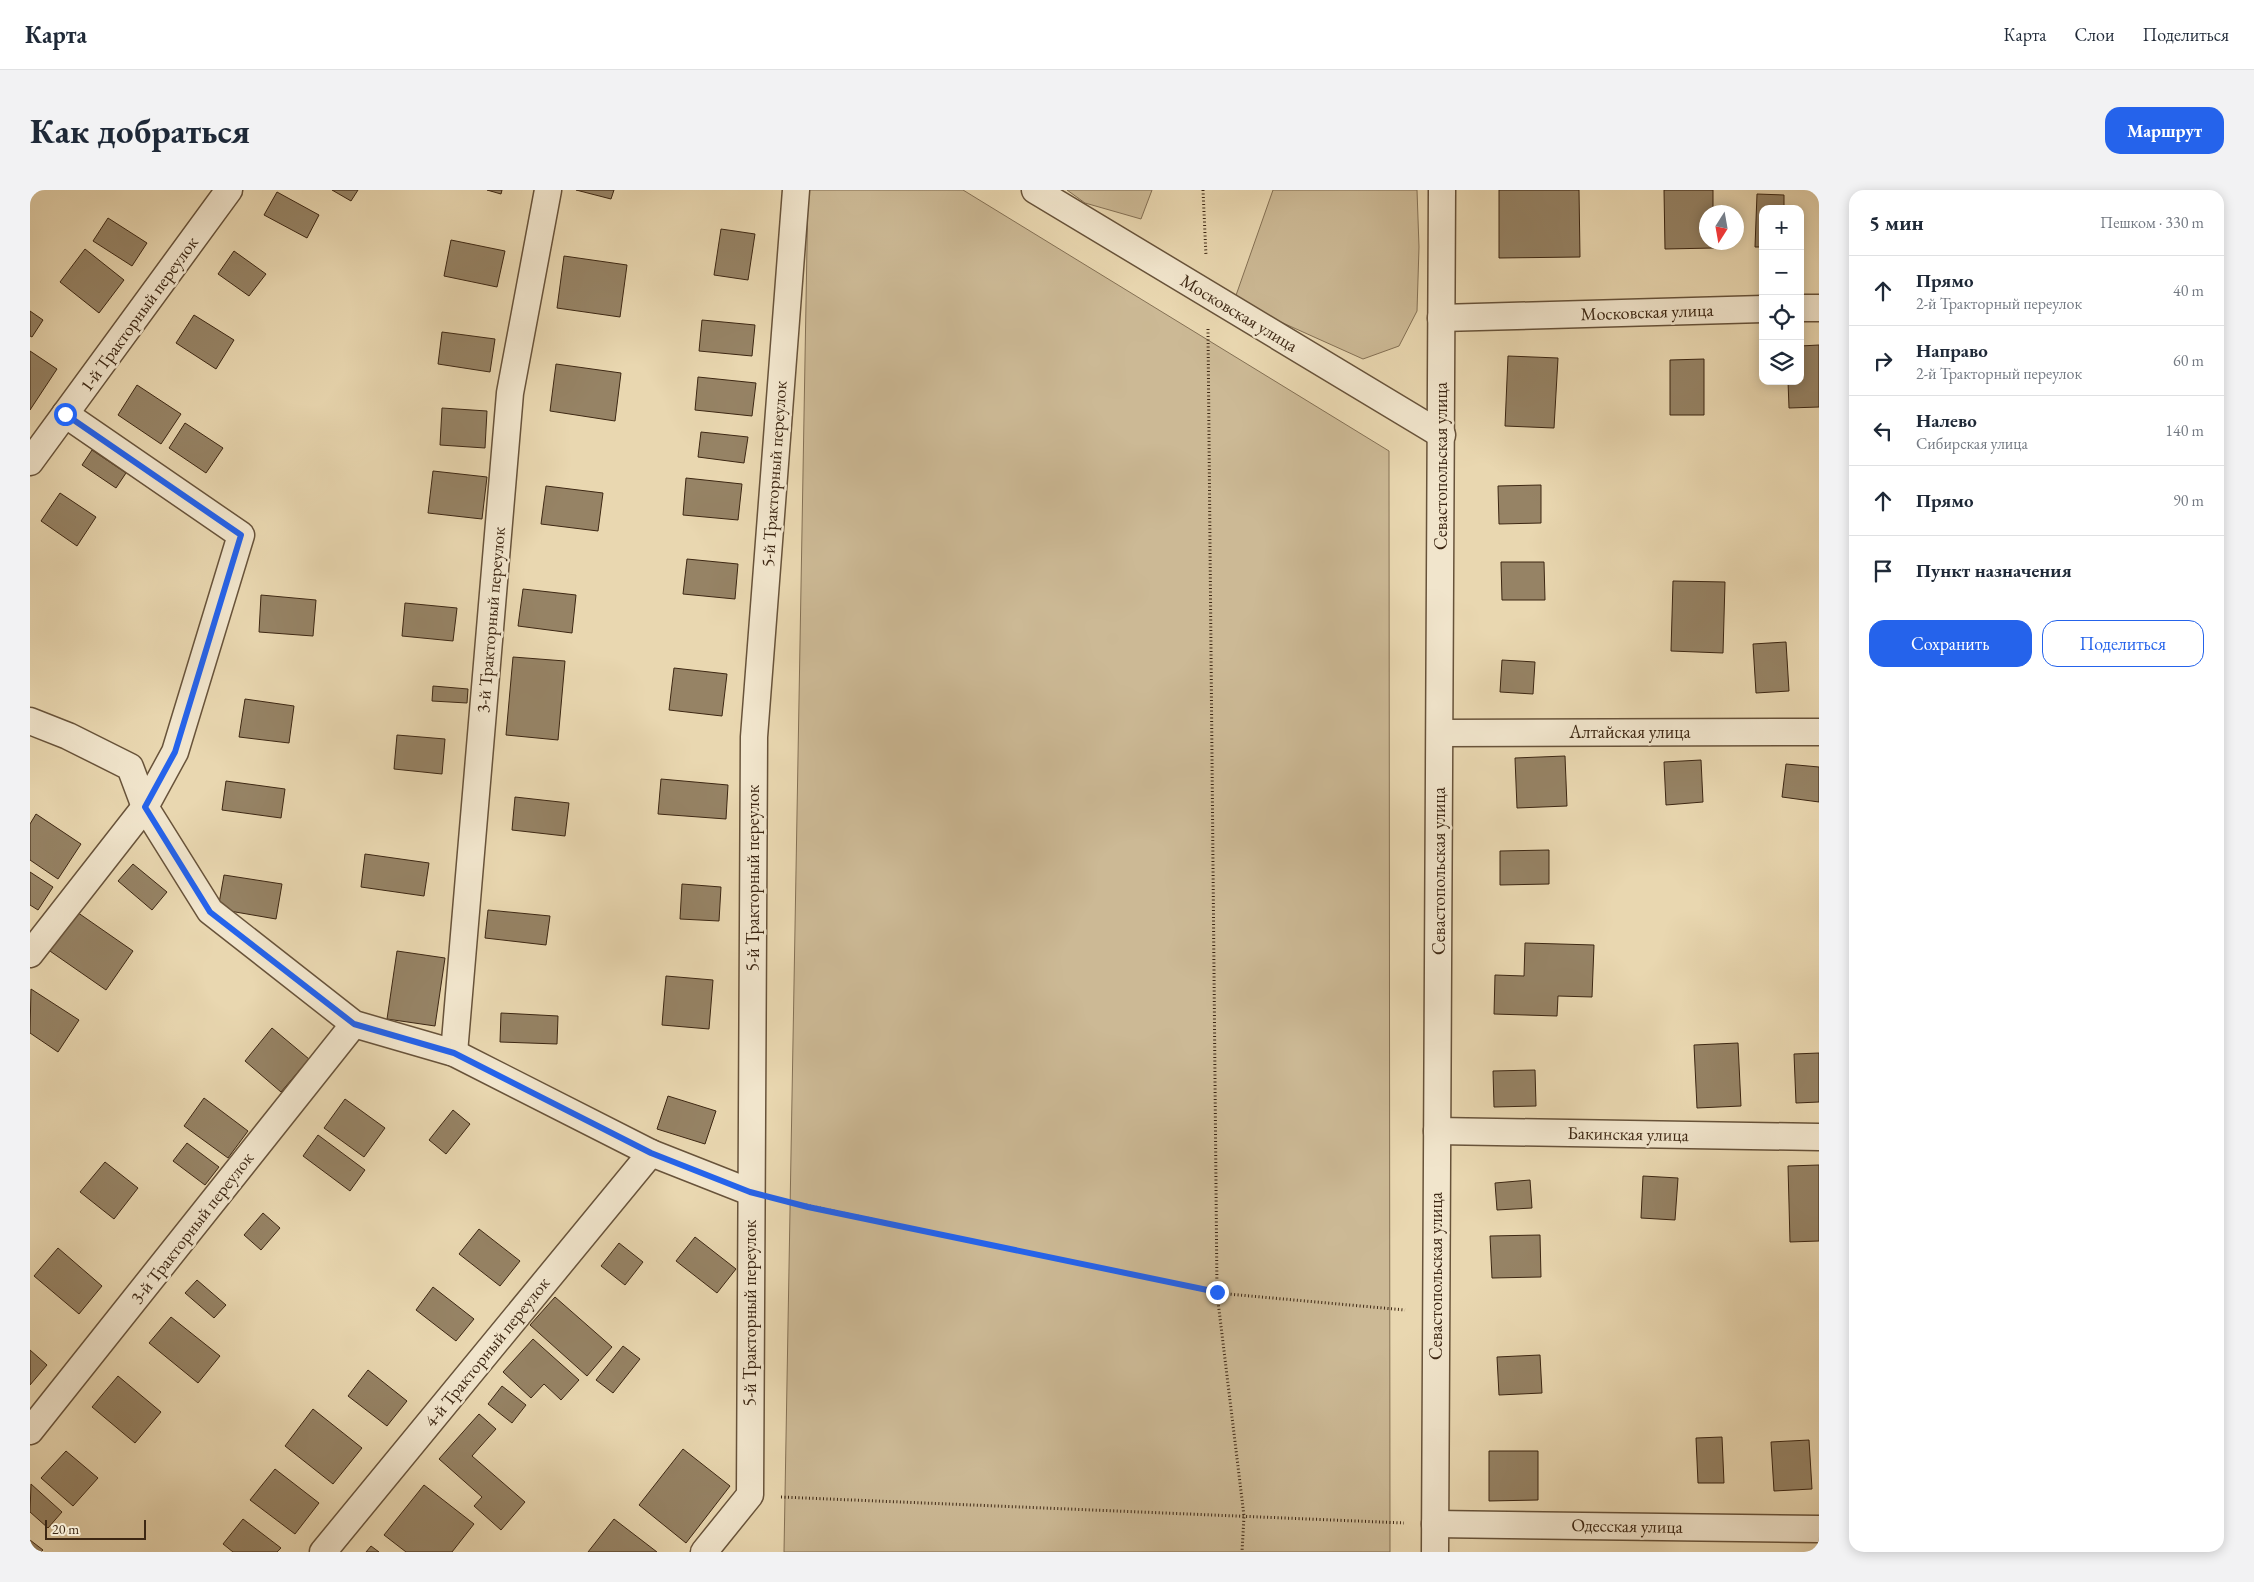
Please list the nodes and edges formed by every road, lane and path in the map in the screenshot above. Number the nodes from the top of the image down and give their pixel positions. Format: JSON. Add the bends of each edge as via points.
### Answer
{"nodes":[{"id":1,"x":230,"y":190,"type":"edge"},
{"id":2,"x":548,"y":190,"type":"edge"},
{"id":3,"x":796,"y":190,"type":"edge"},
{"id":4,"x":1035,"y":190,"type":"edge"},
{"id":5,"x":1203,"y":190,"type":"edge"},
{"id":6,"x":1442,"y":190,"type":"edge"},
{"id":7,"x":1208,"y":294,"type":"junction"},
{"id":8,"x":1804,"y":308,"type":"edge"},
{"id":9,"x":1819,"y":308,"type":"edge"},
{"id":10,"x":1759,"y":309,"type":"edge"},
{"id":11,"x":1441,"y":318,"type":"junction"},
{"id":12,"x":65,"y":414,"type":"junction"},
{"id":13,"x":1442,"y":435,"type":"junction"},
{"id":14,"x":30,"y":462,"type":"edge"},
{"id":15,"x":30,"y":721,"type":"edge"},
{"id":16,"x":1819,"y":732,"type":"edge"},
{"id":17,"x":1440,"y":733,"type":"junction"},
{"id":18,"x":145,"y":807,"type":"junction"},
{"id":19,"x":30,"y":954,"type":"edge"},
{"id":20,"x":354,"y":1024,"type":"junction"},
{"id":21,"x":454,"y":1053,"type":"junction"},
{"id":22,"x":1437,"y":1131,"type":"junction"},
{"id":23,"x":1819,"y":1137,"type":"edge"},
{"id":24,"x":651,"y":1153,"type":"junction"},
{"id":25,"x":750,"y":1192,"type":"junction"},
{"id":26,"x":1217,"y":1292,"type":"junction"},
{"id":27,"x":1436,"y":1313,"type":"junction"},
{"id":28,"x":30,"y":1432,"type":"edge"},
{"id":29,"x":750,"y":1496,"type":"junction"},
{"id":30,"x":1244,"y":1516,"type":"junction"},
{"id":31,"x":1435,"y":1524,"type":"junction"},
{"id":32,"x":1819,"y":1529,"type":"edge"},
{"id":33,"x":323,"y":1552,"type":"edge"},
{"id":34,"x":704,"y":1552,"type":"edge"},
{"id":35,"x":1242,"y":1552,"type":"edge"},
{"id":36,"x":1435,"y":1552,"type":"edge"}],
"edges":[{"from":1,"to":12,"type":"street","name":"1-й Тракторный переулок"},
{"from":2,"to":21,"type":"street","name":"3-й Тракторный переулок","via":[[510,393]]},
{"from":3,"to":25,"type":"street","name":"5-й Тракторный переулок","via":[[754,737]]},
{"from":4,"to":7,"type":"street","name":"Московская улица"},
{"from":5,"to":7,"type":"path"},
{"from":6,"to":11,"type":"street","name":"Севастопольская улица"},
{"from":7,"to":13,"type":"street","name":"Московская улица"},
{"from":7,"to":26,"type":"path"},
{"from":8,"to":9,"type":"street"},
{"from":10,"to":11,"type":"street","name":"Московская улица"},
{"from":11,"to":13,"type":"street","name":"Севастопольская улица"},
{"from":12,"to":14,"type":"street","name":"1-й Тракторный переулок"},
{"from":12,"to":18,"type":"street","via":[[241,535],[175,752]]},
{"from":13,"to":17,"type":"street","name":"Севастопольская улица"},
{"from":15,"to":18,"type":"street","via":[[130,767]]},
{"from":16,"to":17,"type":"street","name":"Алтайская улица"},
{"from":17,"to":22,"type":"street","name":"Севастопольская улица"},
{"from":18,"to":19,"type":"street"},
{"from":18,"to":20,"type":"street","via":[[210,912]]},
{"from":20,"to":21,"type":"street"},
{"from":20,"to":28,"type":"street","name":"3-й Тракторный переулок"},
{"from":21,"to":24,"type":"street"},
{"from":22,"to":23,"type":"street","name":"Бакинская улица"},
{"from":22,"to":27,"type":"street","name":"Севастопольская улица"},
{"from":24,"to":25,"type":"street"},
{"from":24,"to":33,"type":"street","name":"4-й Тракторный переулок"},
{"from":25,"to":26,"type":"path","via":[[808,1207]]},
{"from":25,"to":29,"type":"street","name":"5-й Тракторный переулок"},
{"from":26,"to":27,"type":"path"},
{"from":26,"to":30,"type":"path"},
{"from":27,"to":31,"type":"street","name":"Севастопольская улица"},
{"from":29,"to":30,"type":"path"},
{"from":29,"to":34,"type":"street"},
{"from":30,"to":31,"type":"path"},
{"from":30,"to":35,"type":"path"},
{"from":31,"to":32,"type":"street","name":"Одесская улица"},
{"from":31,"to":36,"type":"street","name":"Севастопольская улица"}]}
